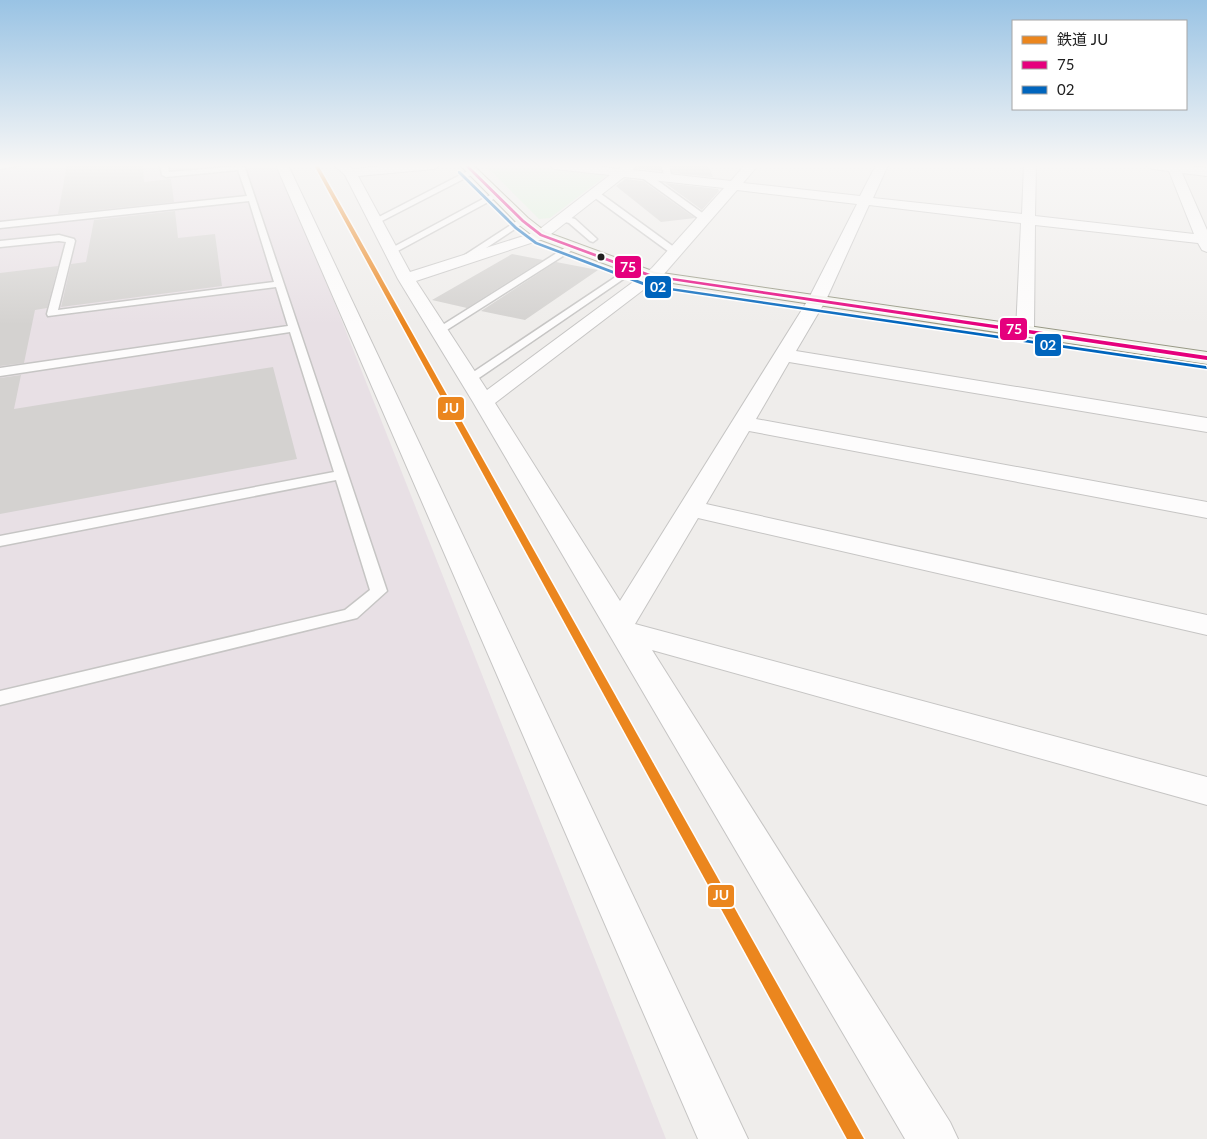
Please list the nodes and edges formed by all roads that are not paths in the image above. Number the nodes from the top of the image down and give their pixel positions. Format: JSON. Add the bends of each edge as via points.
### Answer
{"nodes":[{"id":1,"x":64,"y":218,"type":"edge"},
{"id":2,"x":258,"y":218,"type":"edge"},
{"id":3,"x":306,"y":218,"type":"edge"},
{"id":4,"x":373,"y":218,"type":"edge"},
{"id":5,"x":380,"y":218,"type":"edge"},
{"id":6,"x":453,"y":218,"type":"edge"},
{"id":7,"x":520,"y":218,"type":"edge"},
{"id":8,"x":561,"y":218,"type":"joint"},
{"id":9,"x":629,"y":218,"type":"edge"},
{"id":10,"x":856,"y":218,"type":"edge"},
{"id":11,"x":1020,"y":218,"type":"edge"},
{"id":12,"x":1196,"y":218,"type":"edge"},
{"id":13,"x":705,"y":219,"type":"edge"},
{"id":14,"x":1028,"y":219,"type":"junction"},
{"id":15,"x":375,"y":221,"type":"junction"},
{"id":16,"x":523,"y":221,"type":"junction"},
{"id":17,"x":0,"y":225,"type":"edge"},
{"id":18,"x":541,"y":235,"type":"junction"},
{"id":19,"x":593,"y":239,"type":"dead end"},
{"id":20,"x":1206,"y":242,"type":"edge"},
{"id":21,"x":0,"y":244,"type":"edge"},
{"id":22,"x":571,"y":247,"type":"junction"},
{"id":23,"x":390,"y":251,"type":"junction"},
{"id":24,"x":675,"y":252,"type":"junction"},
{"id":25,"x":459,"y":262,"type":"junction"},
{"id":26,"x":632,"y":269,"type":"junction"},
{"id":27,"x":652,"y":276,"type":"junction"},
{"id":28,"x":406,"y":280,"type":"junction"},
{"id":29,"x":279,"y":284,"type":"junction"},
{"id":30,"x":817,"y":300,"type":"junction"},
{"id":31,"x":294,"y":328,"type":"junction"},
{"id":32,"x":438,"y":330,"type":"junction"},
{"id":33,"x":1025,"y":331,"type":"junction"},
{"id":34,"x":784,"y":355,"type":"junction"},
{"id":35,"x":1207,"y":358,"type":"edge"},
{"id":36,"x":0,"y":372,"type":"edge"},
{"id":37,"x":469,"y":379,"type":"junction"},
{"id":38,"x":484,"y":402,"type":"junction"},
{"id":39,"x":743,"y":423,"type":"junction"},
{"id":40,"x":1207,"y":425,"type":"edge"},
{"id":41,"x":341,"y":475,"type":"junction"},
{"id":42,"x":692,"y":509,"type":"junction"},
{"id":43,"x":1207,"y":510,"type":"edge"},
{"id":44,"x":0,"y":541,"type":"edge"},
{"id":45,"x":1207,"y":625,"type":"edge"},
{"id":46,"x":622,"y":632,"type":"junction"},
{"id":47,"x":0,"y":698,"type":"edge"},
{"id":48,"x":1207,"y":791,"type":"edge"},
{"id":49,"x":723,"y":1139,"type":"edge"},
{"id":50,"x":933,"y":1139,"type":"edge"}],
"edges":[{"from":1,"to":17,"type":"lane"},
{"from":2,"to":29,"type":"lane"},
{"from":3,"to":49,"type":"street"},
{"from":4,"to":15,"type":"street"},
{"from":5,"to":15,"type":"lane"},
{"from":6,"to":23,"type":"lane"},
{"from":7,"to":16,"type":"street"},
{"from":8,"to":18,"type":"street"},
{"from":8,"to":19,"type":"lane","via":[[572,221]]},
{"from":9,"to":24,"type":"lane"},
{"from":10,"to":30,"type":"street"},
{"from":11,"to":14,"type":"street"},
{"from":12,"to":20,"type":"street"},
{"from":13,"to":24,"type":"street"},
{"from":14,"to":20,"type":"street"},
{"from":14,"to":33,"type":"street"},
{"from":15,"to":23,"type":"street"},
{"from":16,"to":18,"type":"street"},
{"from":16,"to":25,"type":"lane"},
{"from":18,"to":22,"type":"street"},
{"from":18,"to":25,"type":"street"},
{"from":21,"to":29,"type":"lane","via":[[59,238],[71,241],[52,314]]},
{"from":22,"to":26,"type":"street"},
{"from":22,"to":32,"type":"lane"},
{"from":23,"to":28,"type":"street"},
{"from":24,"to":27,"type":"street"},
{"from":25,"to":28,"type":"street"},
{"from":26,"to":27,"type":"street"},
{"from":26,"to":37,"type":"lane"},
{"from":27,"to":30,"type":"street"},
{"from":27,"to":38,"type":"street"},
{"from":28,"to":32,"type":"street"},
{"from":29,"to":31,"type":"lane"},
{"from":30,"to":33,"type":"street"},
{"from":30,"to":34,"type":"street"},
{"from":31,"to":36,"type":"lane"},
{"from":31,"to":41,"type":"lane"},
{"from":32,"to":37,"type":"street"},
{"from":33,"to":35,"type":"street"},
{"from":34,"to":39,"type":"street"},
{"from":34,"to":40,"type":"street"},
{"from":37,"to":38,"type":"street"},
{"from":38,"to":46,"type":"street"},
{"from":39,"to":42,"type":"street"},
{"from":39,"to":43,"type":"street"},
{"from":41,"to":44,"type":"lane"},
{"from":41,"to":47,"type":"lane","via":[[379,591],[350,614]]},
{"from":42,"to":45,"type":"street"},
{"from":42,"to":46,"type":"street","via":[[620,625]]},
{"from":46,"to":48,"type":"street"},
{"from":46,"to":50,"type":"street"}]}
